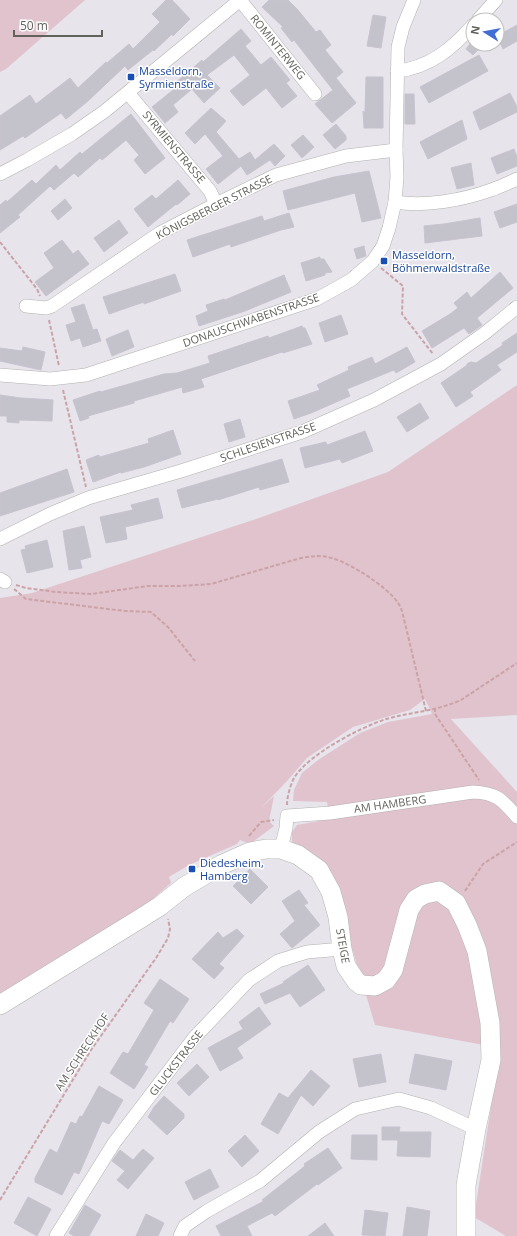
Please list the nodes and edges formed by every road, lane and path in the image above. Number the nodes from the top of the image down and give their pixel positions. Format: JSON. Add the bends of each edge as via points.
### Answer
{"nodes":[{"id":1,"x":240,"y":0,"type":"edge"},
{"id":2,"x":414,"y":0,"type":"edge"},
{"id":3,"x":496,"y":0,"type":"edge"},
{"id":4,"x":485,"y":12,"type":"edge"},
{"id":5,"x":465,"y":34,"type":"edge"},
{"id":6,"x":398,"y":71,"type":"junction"},
{"id":7,"x":128,"y":93,"type":"junction"},
{"id":8,"x":315,"y":94,"type":"dead end"},
{"id":9,"x":396,"y":150,"type":"junction"},
{"id":10,"x":0,"y":174,"type":"edge"},
{"id":11,"x":517,"y":179,"type":"edge"},
{"id":12,"x":395,"y":202,"type":"junction"},
{"id":13,"x":216,"y":204,"type":"junction"},
{"id":14,"x":0,"y":242,"type":"edge"},
{"id":15,"x":380,"y":267,"type":"dead end"},
{"id":16,"x":40,"y":297,"type":"dead end"},
{"id":17,"x":26,"y":306,"type":"dead end"},
{"id":18,"x":517,"y":307,"type":"edge"},
{"id":19,"x":48,"y":315,"type":"dead end"},
{"id":20,"x":432,"y":353,"type":"dead end"},
{"id":21,"x":0,"y":375,"type":"edge"},
{"id":22,"x":60,"y":375,"type":"junction"},
{"id":23,"x":88,"y":498,"type":"junction"},
{"id":24,"x":0,"y":539,"type":"edge"},
{"id":25,"x":3,"y":581,"type":"edge"},
{"id":26,"x":195,"y":661,"type":"dead end"},
{"id":27,"x":517,"y":663,"type":"edge"},
{"id":28,"x":435,"y":708,"type":"junction"},
{"id":29,"x":426,"y":711,"type":"junction"},
{"id":30,"x":484,"y":793,"type":"junction"},
{"id":31,"x":287,"y":816,"type":"junction"},
{"id":32,"x":517,"y":817,"type":"edge"},
{"id":33,"x":517,"y":842,"type":"edge"},
{"id":34,"x":281,"y":849,"type":"junction"},
{"id":35,"x":456,"y":903,"type":"junction"},
{"id":36,"x":166,"y":916,"type":"dead end"},
{"id":37,"x":342,"y":949,"type":"junction"},
{"id":38,"x":0,"y":1005,"type":"edge"},
{"id":39,"x":476,"y":1129,"type":"junction"},
{"id":40,"x":0,"y":1200,"type":"edge"},
{"id":41,"x":56,"y":1236,"type":"edge"},
{"id":42,"x":180,"y":1236,"type":"edge"},
{"id":43,"x":466,"y":1236,"type":"edge"}],
"edges":[{"from":1,"to":7,"type":"street"},
{"from":1,"to":8,"type":"street","name":"ROMINTERWEG"},
{"from":2,"to":6,"type":"street","name":"DONAUSCHWABENSTRASSE","via":[[398,47]]},
{"from":3,"to":4,"type":"street"},
{"from":5,"to":6,"type":"street","via":[[423,66]]},
{"from":6,"to":9,"type":"street","name":"DONAUSCHWABENSTRASSE"},
{"from":7,"to":10,"type":"street","via":[[72,134]]},
{"from":7,"to":13,"type":"street","name":"SYRMIENSTRASSE","via":[[210,191]]},
{"from":9,"to":12,"type":"street","name":"DONAUSCHWABENSTRASSE"},
{"from":9,"to":13,"type":"street","name":"KÖNIGSBERGER STRASSE","via":[[346,156],[276,175]]},
{"from":11,"to":12,"type":"street","via":[[491,190],[452,200],[408,204]]},
{"from":12,"to":22,"type":"street","name":"DONAUSCHWABENSTRASSE","via":[[383,246],[373,261],[351,280],[317,299],[86,375]]},
{"from":13,"to":17,"type":"street","name":"KÖNIGSBERGER STRASSE","via":[[160,233],[52,306]]},
{"from":14,"to":16,"type":"path","via":[[37,289]]},
{"from":15,"to":20,"type":"path","via":[[403,286],[402,314]]},
{"from":18,"to":23,"type":"street","name":"SCHLESIENSTRASSE","via":[[485,334],[441,364],[374,400],[302,432]]},
{"from":19,"to":22,"type":"path"},
{"from":21,"to":22,"type":"street","name":"DONAUSCHWABENSTRASSE"},
{"from":22,"to":23,"type":"path"},
{"from":23,"to":24,"type":"street","name":"SCHLESIENSTRASSE"},
{"from":25,"to":26,"type":"path","via":[[26,599],[125,612],[151,612],[168,627]]},
{"from":25,"to":29,"type":"path","via":[[26,588],[90,594],[148,586],[211,584],[312,556],[343,561],[366,575],[398,603]]},
{"from":27,"to":28,"type":"path","via":[[461,700]]},
{"from":28,"to":29,"type":"path"},
{"from":28,"to":30,"type":"path","via":[[435,714],[484,786]]},
{"from":29,"to":31,"type":"path","via":[[387,719],[360,729],[307,763],[294,779],[287,799]]},
{"from":30,"to":31,"type":"street","name":"AM HAMBERG","via":[[473,792],[330,813]]},
{"from":30,"to":32,"type":"street","name":"AM HAMBERG","via":[[491,794],[507,805]]},
{"from":31,"to":34,"type":"street"},
{"from":33,"to":35,"type":"path","via":[[483,864]]},
{"from":34,"to":37,"type":"street","name":"STEIGE","via":[[298,855],[319,870],[333,898]]},
{"from":34,"to":38,"type":"street","name":"STEIGE","via":[[250,852],[184,887],[160,906]]},
{"from":35,"to":37,"type":"street","name":"STEIGE","via":[[439,891],[416,899],[409,910],[393,970],[386,980],[375,986],[361,985],[356,981],[346,966]]},
{"from":35,"to":39,"type":"street","name":"STEIGE","via":[[477,950],[490,1023],[491,1060]]},
{"from":36,"to":40,"type":"path","name":"AM SCHRECKHOF","via":[[170,929],[168,938],[91,1050]]},
{"from":37,"to":41,"type":"street","name":"GLUCKSTRASSE","via":[[307,952],[278,961],[249,980],[194,1038],[114,1143]]},
{"from":39,"to":42,"type":"street","via":[[431,1108],[399,1099],[355,1109],[319,1132],[260,1181],[185,1226]]},
{"from":39,"to":43,"type":"street","name":"STEIGE","via":[[466,1185]]}]}
